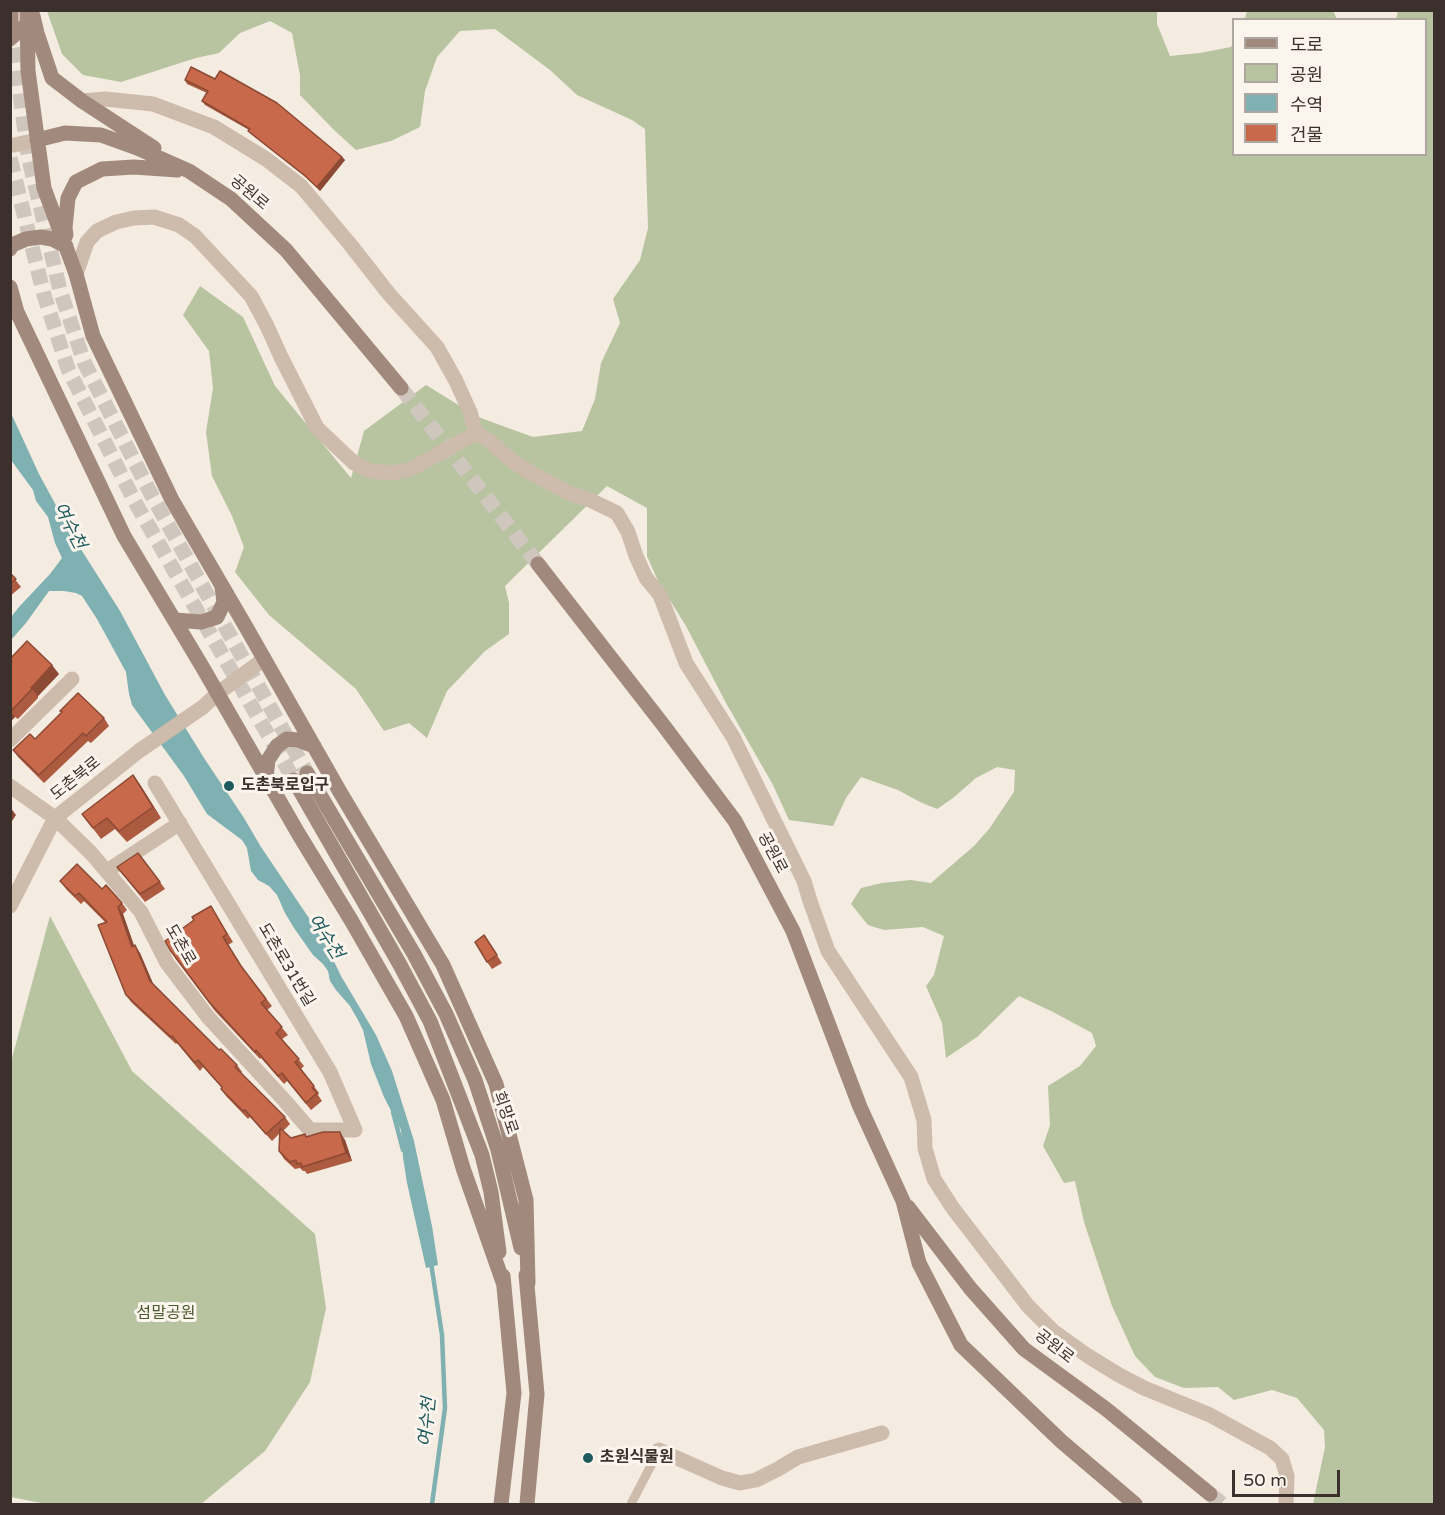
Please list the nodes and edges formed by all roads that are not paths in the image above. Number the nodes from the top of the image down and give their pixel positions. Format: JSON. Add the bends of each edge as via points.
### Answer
{"nodes":[{"id":1,"x":11,"y":10,"type":"edge"},
{"id":2,"x":29,"y":15,"type":"edge"},
{"id":3,"x":11,"y":25,"type":"edge"},
{"id":4,"x":10,"y":39,"type":"edge"},
{"id":5,"x":82,"y":101,"type":"junction"},
{"id":6,"x":37,"y":140,"type":"junction"},
{"id":7,"x":12,"y":145,"type":"edge"},
{"id":8,"x":189,"y":171,"type":"junction"},
{"id":9,"x":66,"y":246,"type":"junction"},
{"id":10,"x":10,"y":249,"type":"edge"},
{"id":11,"x":76,"y":274,"type":"junction"},
{"id":12,"x":10,"y":287,"type":"edge"},
{"id":13,"x":400,"y":388,"type":"tunnel mouth"},
{"id":14,"x":476,"y":433,"type":"junction"},
{"id":15,"x":538,"y":564,"type":"tunnel mouth"},
{"id":16,"x":222,"y":585,"type":"junction"},
{"id":17,"x":175,"y":620,"type":"junction"},
{"id":18,"x":264,"y":659,"type":"junction"},
{"id":19,"x":72,"y":679,"type":"dead end"},
{"id":20,"x":217,"y":694,"type":"junction"},
{"id":21,"x":10,"y":740,"type":"edge"},
{"id":22,"x":314,"y":746,"type":"junction"},
{"id":23,"x":266,"y":778,"type":"junction"},
{"id":24,"x":155,"y":783,"type":"dead end"},
{"id":25,"x":10,"y":786,"type":"edge"},
{"id":26,"x":55,"y":818,"type":"junction"},
{"id":27,"x":180,"y":823,"type":"junction"},
{"id":28,"x":107,"y":871,"type":"junction"},
{"id":29,"x":10,"y":906,"type":"edge"},
{"id":30,"x":310,"y":1130,"type":"joint"},
{"id":31,"x":903,"y":1201,"type":"junction"},
{"id":32,"x":528,"y":1283,"type":"junction"},
{"id":33,"x":504,"y":1285,"type":"junction"},
{"id":34,"x":882,"y":1432,"type":"dead end"},
{"id":35,"x":658,"y":1450,"type":"joint"},
{"id":36,"x":1210,"y":1494,"type":"tunnel mouth"},
{"id":37,"x":501,"y":1504,"type":"edge"},
{"id":38,"x":527,"y":1504,"type":"edge"},
{"id":39,"x":631,"y":1504,"type":"edge"},
{"id":40,"x":1135,"y":1504,"type":"edge"},
{"id":41,"x":1286,"y":1504,"type":"edge"}],
"edges":[{"from":1,"to":3,"type":"main road"},
{"from":2,"to":4,"type":"main road"},
{"from":2,"to":5,"type":"main road","via":[[52,78]]},
{"from":2,"to":6,"type":"main road","via":[[28,71]]},
{"from":5,"to":8,"type":"main road"},
{"from":5,"to":14,"type":"street","via":[[153,104],[214,126],[301,186],[437,347],[456,381]]},
{"from":6,"to":7,"type":"street","name":"공원로"},
{"from":6,"to":8,"type":"main road","name":"공원로","via":[[65,133],[101,135]]},
{"from":6,"to":9,"type":"main road","via":[[44,188]]},
{"from":8,"to":11,"type":"main road","via":[[102,169],[76,182],[68,198],[65,228]]},
{"from":8,"to":13,"type":"main road","name":"공원로","via":[[231,199],[286,250]]},
{"from":9,"to":10,"type":"main road","via":[[41,237],[26,239]]},
{"from":9,"to":11,"type":"main road"},
{"from":11,"to":14,"type":"street","via":[[87,242],[97,231],[134,218],[154,217],[179,225],[195,236],[251,297],[317,428],[354,463],[370,471],[392,474],[411,469]]},
{"from":11,"to":16,"type":"main road","via":[[93,336],[172,500]]},
{"from":12,"to":17,"type":"main road","via":[[17,312],[124,536]]},
{"from":14,"to":41,"type":"street","via":[[533,474],[617,513],[646,578],[660,595],[686,663],[733,737],[804,881],[828,951],[911,1077],[924,1120],[934,1179],[952,1207],[1028,1306],[1053,1331],[1119,1375],[1210,1414],[1270,1448],[1282,1459],[1287,1476]]},
{"from":15,"to":31,"type":"main road","name":"공원로","via":[[735,821],[793,931],[860,1107]]},
{"from":16,"to":17,"type":"main road","via":[[224,602],[217,617],[201,622]]},
{"from":16,"to":18,"type":"main road"},
{"from":17,"to":20,"type":"main road"},
{"from":18,"to":20,"type":"street"},
{"from":18,"to":22,"type":"main road"},
{"from":19,"to":21,"type":"street"},
{"from":20,"to":23,"type":"main road"},
{"from":20,"to":26,"type":"street","name":"도촌북로"},
{"from":22,"to":23,"type":"main road","via":[[287,739],[268,760]]},
{"from":22,"to":32,"type":"main road","via":[[443,965],[496,1084],[526,1200]]},
{"from":23,"to":33,"type":"main road","via":[[406,1017],[443,1100],[462,1168]]},
{"from":24,"to":27,"type":"street","name":"도촌로31번길"},
{"from":25,"to":26,"type":"street","name":"도촌로"},
{"from":26,"to":28,"type":"street","name":"도촌로"},
{"from":26,"to":29,"type":"street","name":"도촌북로"},
{"from":27,"to":28,"type":"street"},
{"from":27,"to":30,"type":"street","name":"도촌로31번길","via":[[330,1072],[355,1131]]},
{"from":28,"to":30,"type":"street","name":"도촌로","via":[[141,912],[167,963],[207,1017]]},
{"from":31,"to":36,"type":"main road","name":"공원로","via":[[970,1288],[1024,1349],[1106,1409]]},
{"from":31,"to":40,"type":"main road","name":"공원로","via":[[919,1263],[961,1345],[1061,1441]]},
{"from":32,"to":33,"type":"main road","name":"희망로","via":[[498,1150],[475,1080],[446,1014],[414,954],[300,777],[430,1021],[482,1155]]},
{"from":32,"to":38,"type":"main road","name":"희망로","via":[[537,1394]]},
{"from":33,"to":37,"type":"main road","name":"희망로","via":[[514,1393]]},
{"from":34,"to":35,"type":"street","via":[[798,1457],[756,1480],[740,1483]]},
{"from":35,"to":39,"type":"lane"}]}
